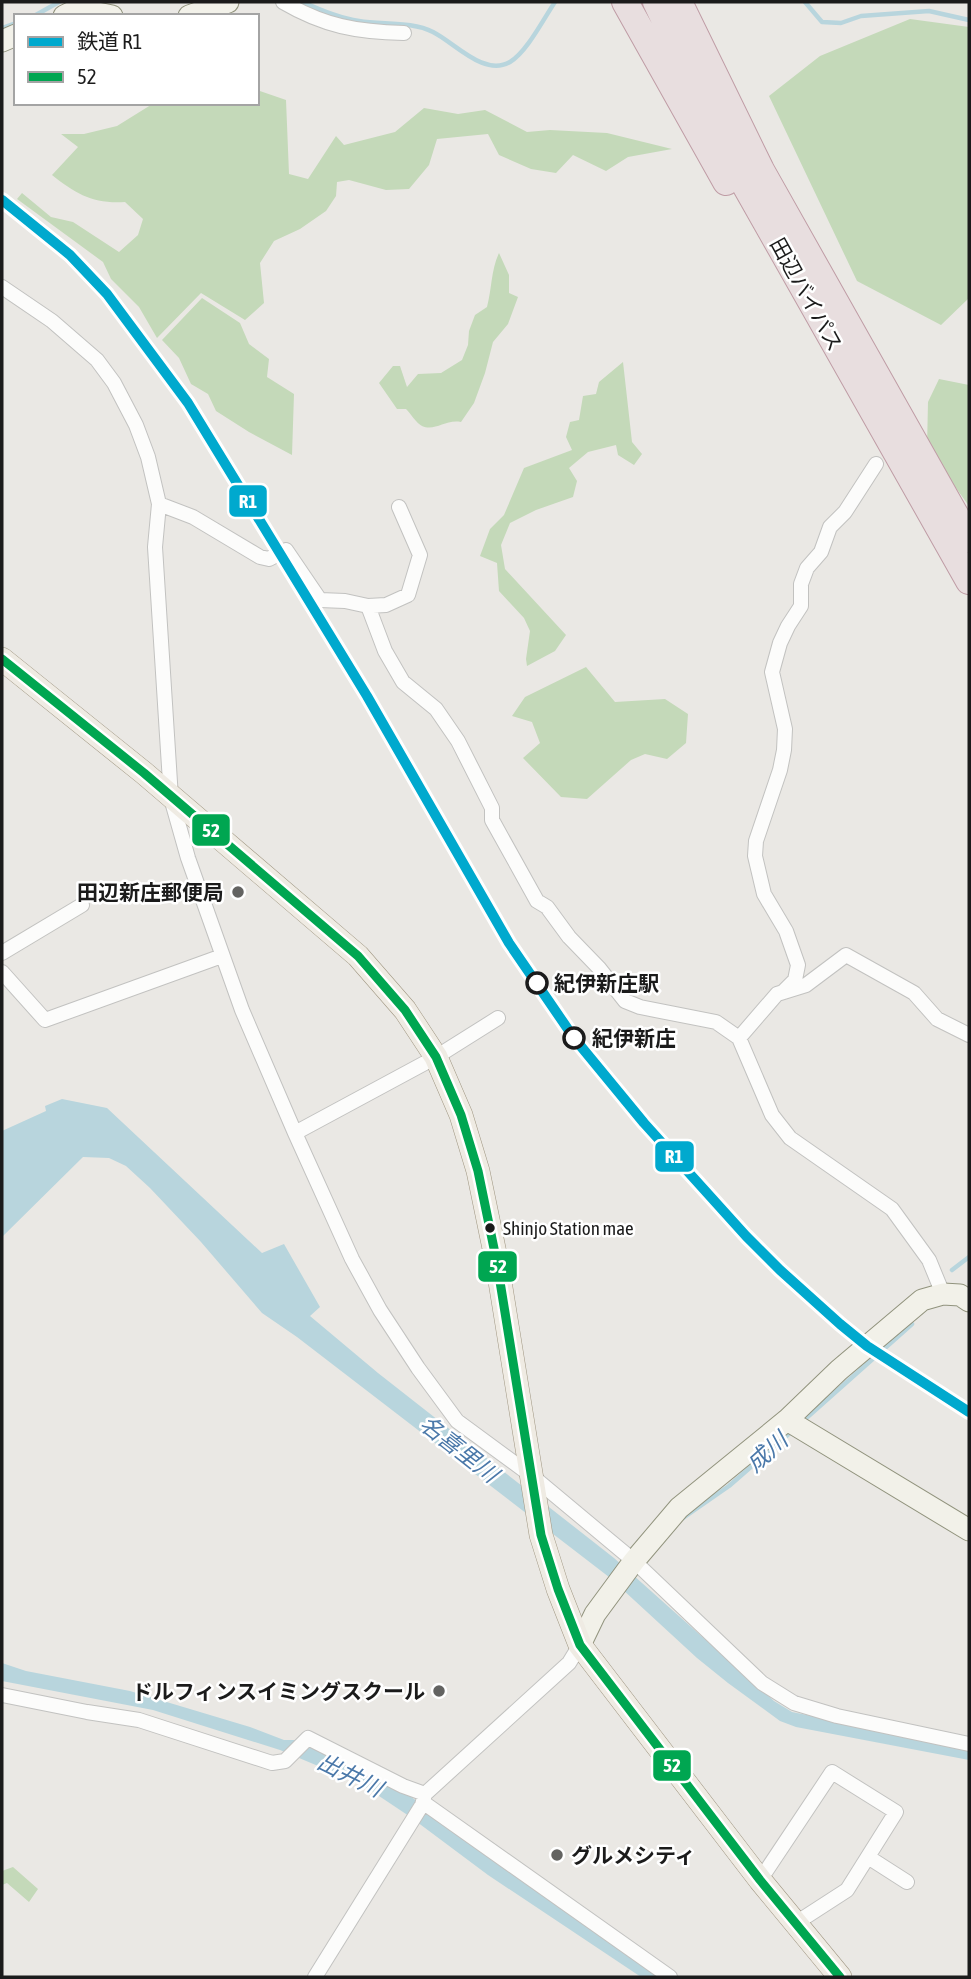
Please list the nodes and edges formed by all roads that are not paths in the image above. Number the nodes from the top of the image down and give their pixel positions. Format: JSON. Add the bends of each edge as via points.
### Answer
{"nodes":[{"id":1,"x":229,"y":2,"type":"edge"},
{"id":2,"x":283,"y":2,"type":"edge"},
{"id":3,"x":625,"y":2,"type":"edge"},
{"id":4,"x":656,"y":2,"type":"edge"},
{"id":5,"x":679,"y":2,"type":"edge"},
{"id":6,"x":691,"y":2,"type":"edge"},
{"id":7,"x":68,"y":14,"type":"edge"},
{"id":8,"x":102,"y":14,"type":"edge"},
{"id":9,"x":195,"y":14,"type":"edge"},
{"id":10,"x":404,"y":33,"type":"dead end"},
{"id":11,"x":761,"y":170,"type":"junction"},
{"id":12,"x":2,"y":287,"type":"edge"},
{"id":13,"x":824,"y":325,"type":"junction"},
{"id":14,"x":876,"y":464,"type":"dead end"},
{"id":15,"x":159,"y":504,"type":"junction"},
{"id":16,"x":399,"y":507,"type":"dead end"},
{"id":17,"x":969,"y":539,"type":"edge"},
{"id":18,"x":969,"y":581,"type":"edge"},
{"id":19,"x":368,"y":606,"type":"junction"},
{"id":20,"x":2,"y":659,"type":"edge"},
{"id":21,"x":171,"y":798,"type":"junction"},
{"id":22,"x":82,"y":905,"type":"dead end"},
{"id":23,"x":2,"y":953,"type":"edge"},
{"id":24,"x":222,"y":956,"type":"junction"},
{"id":25,"x":2,"y":972,"type":"edge"},
{"id":26,"x":783,"y":992,"type":"junction"},
{"id":27,"x":498,"y":1018,"type":"dead end"},
{"id":28,"x":969,"y":1035,"type":"edge"},
{"id":29,"x":739,"y":1038,"type":"junction"},
{"id":30,"x":436,"y":1057,"type":"junction"},
{"id":31,"x":295,"y":1133,"type":"junction"},
{"id":32,"x":943,"y":1294,"type":"junction"},
{"id":33,"x":969,"y":1301,"type":"edge"},
{"id":34,"x":787,"y":1419,"type":"junction"},
{"id":35,"x":533,"y":1483,"type":"junction"},
{"id":36,"x":969,"y":1530,"type":"edge"},
{"id":37,"x":634,"y":1561,"type":"junction"},
{"id":38,"x":580,"y":1645,"type":"junction"},
{"id":39,"x":2,"y":1695,"type":"edge"},
{"id":40,"x":969,"y":1744,"type":"edge"},
{"id":41,"x":424,"y":1801,"type":"junction"},
{"id":42,"x":868,"y":1857,"type":"junction"},
{"id":43,"x":760,"y":1880,"type":"junction"},
{"id":44,"x":907,"y":1882,"type":"dead end"},
{"id":45,"x":796,"y":1923,"type":"junction"},
{"id":46,"x":315,"y":1977,"type":"edge"},
{"id":47,"x":670,"y":1977,"type":"edge"},
{"id":48,"x":840,"y":1977,"type":"edge"}],
"edges":[{"from":1,"to":9,"type":"street"},
{"from":2,"to":10,"type":"street","via":[[342,28]]},
{"from":3,"to":13,"type":"highway","via":[[721,175]]},
{"from":4,"to":13,"type":"highway","name":"田辺バイパス","via":[[736,169]]},
{"from":5,"to":11,"type":"highway","name":"田辺バイパス"},
{"from":6,"to":11,"type":"highway"},
{"from":7,"to":8,"type":"street","via":[[78,9]]},
{"from":11,"to":17,"type":"highway","name":"田辺バイパス"},
{"from":12,"to":15,"type":"street","via":[[52,321],[97,360],[114,383],[148,457]]},
{"from":13,"to":18,"type":"highway","name":"田辺バイパス"},
{"from":14,"to":26,"type":"street","via":[[830,527],[821,552],[807,568],[801,606],[784,635],[772,672],[785,729],[784,750],[755,856],[764,894],[786,930],[798,965],[795,980]]},
{"from":15,"to":19,"type":"street","via":[[193,517],[260,557],[270,559],[286,550],[320,600]]},
{"from":15,"to":21,"type":"street","via":[[155,547]]},
{"from":16,"to":19,"type":"street","via":[[420,555],[408,595],[386,605]]},
{"from":19,"to":29,"type":"street","via":[[403,682],[436,709],[458,741],[492,808],[492,820],[537,901],[547,907],[625,1001],[716,1022]]},
{"from":20,"to":21,"type":"main road"},
{"from":21,"to":24,"type":"street"},
{"from":21,"to":30,"type":"main road","via":[[358,956],[405,1010]]},
{"from":22,"to":23,"type":"street"},
{"from":24,"to":25,"type":"street","via":[[45,1020]]},
{"from":24,"to":31,"type":"street"},
{"from":26,"to":28,"type":"street","via":[[806,985],[846,955],[914,993],[937,1019]]},
{"from":26,"to":29,"type":"street","via":[[777,993]]},
{"from":27,"to":30,"type":"street"},
{"from":29,"to":32,"type":"street","via":[[772,1115],[790,1138],[892,1209],[929,1261]]},
{"from":30,"to":31,"type":"street"},
{"from":30,"to":35,"type":"main road","via":[[478,1171],[498,1263]]},
{"from":31,"to":35,"type":"street","via":[[352,1259],[418,1368],[457,1421]]},
{"from":32,"to":33,"type":"street"},
{"from":32,"to":34,"type":"street","via":[[922,1300]]},
{"from":34,"to":36,"type":"street"},
{"from":34,"to":37,"type":"street","via":[[679,1508]]},
{"from":35,"to":37,"type":"street"},
{"from":35,"to":38,"type":"main road","via":[[541,1535]]},
{"from":37,"to":38,"type":"street","via":[[595,1614]]},
{"from":37,"to":40,"type":"street","via":[[762,1683],[794,1703]]},
{"from":38,"to":41,"type":"street","via":[[569,1663]]},
{"from":38,"to":43,"type":"main road"},
{"from":39,"to":41,"type":"street","via":[[139,1720],[272,1763],[286,1759],[308,1738]]},
{"from":41,"to":46,"type":"street"},
{"from":41,"to":47,"type":"street"},
{"from":42,"to":43,"type":"street","via":[[896,1812],[832,1772]]},
{"from":42,"to":44,"type":"street"},
{"from":42,"to":45,"type":"street","via":[[847,1890]]},
{"from":43,"to":45,"type":"main road"},
{"from":45,"to":48,"type":"main road"}]}
